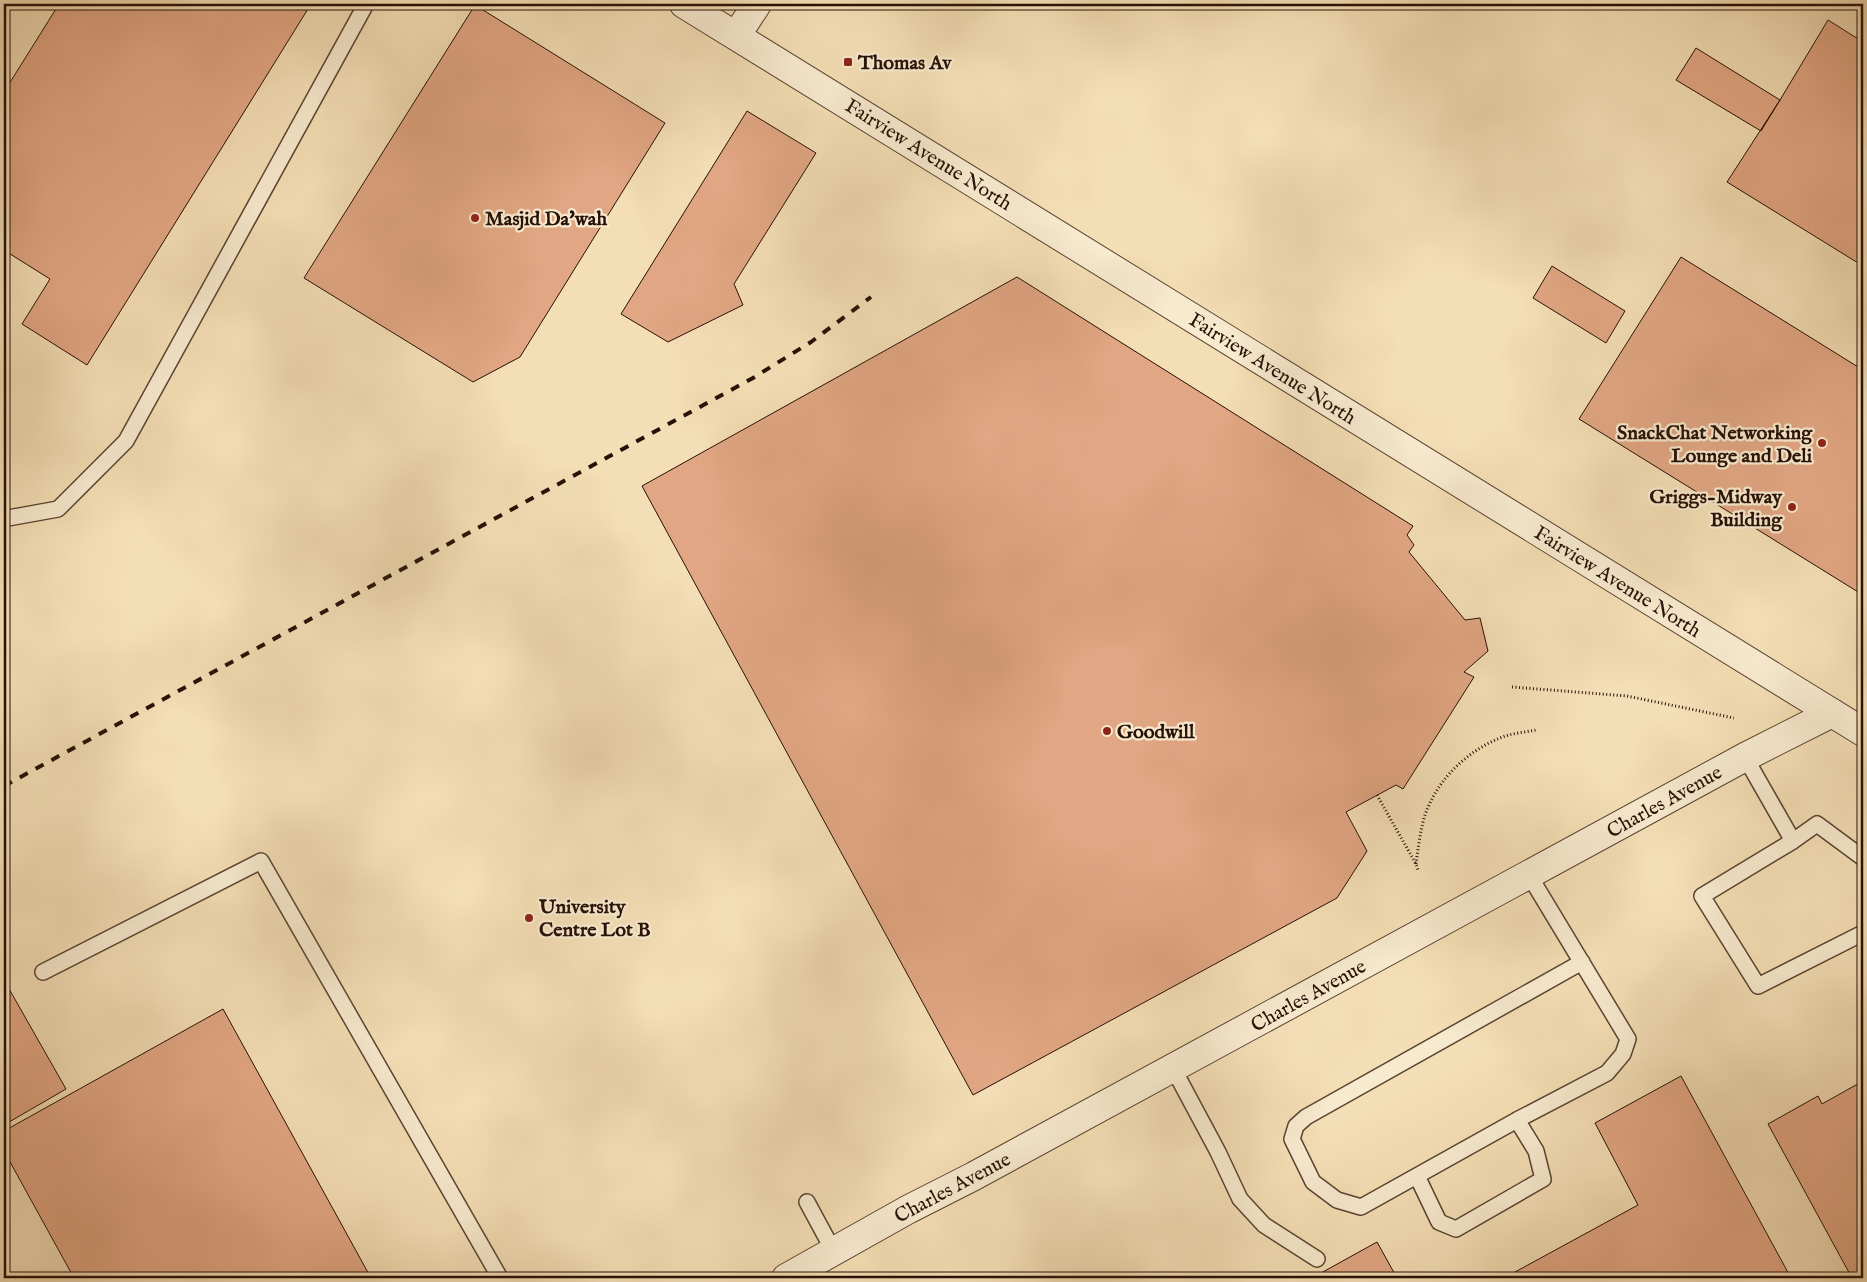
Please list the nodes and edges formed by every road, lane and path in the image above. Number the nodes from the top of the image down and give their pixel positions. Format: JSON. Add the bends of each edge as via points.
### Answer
{"nodes":[{"id":1,"x":366,"y":4,"type":"edge"},
{"id":2,"x":684,"y":4,"type":"edge"},
{"id":3,"x":757,"y":4,"type":"edge"},
{"id":4,"x":736,"y":36,"type":"junction"},
{"id":5,"x":4,"y":516,"type":"edge"},
{"id":6,"x":1512,"y":687,"type":"dead end"},
{"id":7,"x":1832,"y":713,"type":"junction"},
{"id":8,"x":1734,"y":718,"type":"dead end"},
{"id":9,"x":1536,"y":730,"type":"dead end"},
{"id":10,"x":1863,"y":732,"type":"edge"},
{"id":11,"x":1745,"y":757,"type":"junction"},
{"id":12,"x":1377,"y":795,"type":"dead end"},
{"id":13,"x":1793,"y":841,"type":"junction"},
{"id":14,"x":1863,"y":858,"type":"edge"},
{"id":15,"x":1416,"y":864,"type":"junction"},
{"id":16,"x":1418,"y":870,"type":"dead end"},
{"id":17,"x":1529,"y":875,"type":"junction"},
{"id":18,"x":1863,"y":933,"type":"edge"},
{"id":19,"x":1582,"y":962,"type":"junction"},
{"id":20,"x":42,"y":972,"type":"dead end"},
{"id":21,"x":1173,"y":1068,"type":"junction"},
{"id":22,"x":1517,"y":1120,"type":"junction"},
{"id":23,"x":1417,"y":1176,"type":"junction"},
{"id":24,"x":806,"y":1202,"type":"dead end"},
{"id":25,"x":834,"y":1252,"type":"junction"},
{"id":26,"x":1317,"y":1259,"type":"dead end"},
{"id":27,"x":500,"y":1278,"type":"edge"},
{"id":28,"x":786,"y":1278,"type":"edge"}],
"edges":[{"from":1,"to":5,"type":"lane","via":[[126,441],[58,509]]},
{"from":2,"to":4,"type":"street","name":"Fairview Avenue North"},
{"from":3,"to":4,"type":"street"},
{"from":4,"to":7,"type":"street","name":"Fairview Avenue North"},
{"from":6,"to":8,"type":"path","via":[[1627,696]]},
{"from":7,"to":10,"type":"street","name":"Fairview Avenue North"},
{"from":7,"to":11,"type":"street","name":"Charles Avenue"},
{"from":9,"to":15,"type":"path","via":[[1494,741],[1453,768],[1429,805],[1420,833]]},
{"from":11,"to":13,"type":"lane"},
{"from":11,"to":17,"type":"street","name":"Charles Avenue"},
{"from":12,"to":15,"type":"path"},
{"from":13,"to":14,"type":"lane","via":[[1818,824]]},
{"from":13,"to":18,"type":"lane","via":[[1702,896],[1758,986]]},
{"from":15,"to":16,"type":"path"},
{"from":17,"to":19,"type":"lane"},
{"from":17,"to":21,"type":"street","name":"Charles Avenue"},
{"from":19,"to":22,"type":"lane","via":[[1628,1039],[1623,1054],[1607,1073]]},
{"from":19,"to":23,"type":"lane","via":[[1306,1117],[1296,1126],[1292,1139],[1313,1182],[1337,1200],[1361,1207]]},
{"from":20,"to":27,"type":"lane","via":[[261,862]]},
{"from":21,"to":25,"type":"street","name":"Charles Avenue"},
{"from":21,"to":26,"type":"lane","via":[[1240,1199],[1264,1225]]},
{"from":22,"to":23,"type":"lane"},
{"from":22,"to":23,"type":"lane","via":[[1536,1151],[1543,1178],[1464,1224],[1456,1228],[1439,1222]]},
{"from":24,"to":25,"type":"lane"},
{"from":25,"to":28,"type":"street","name":"Charles Avenue"}]}
